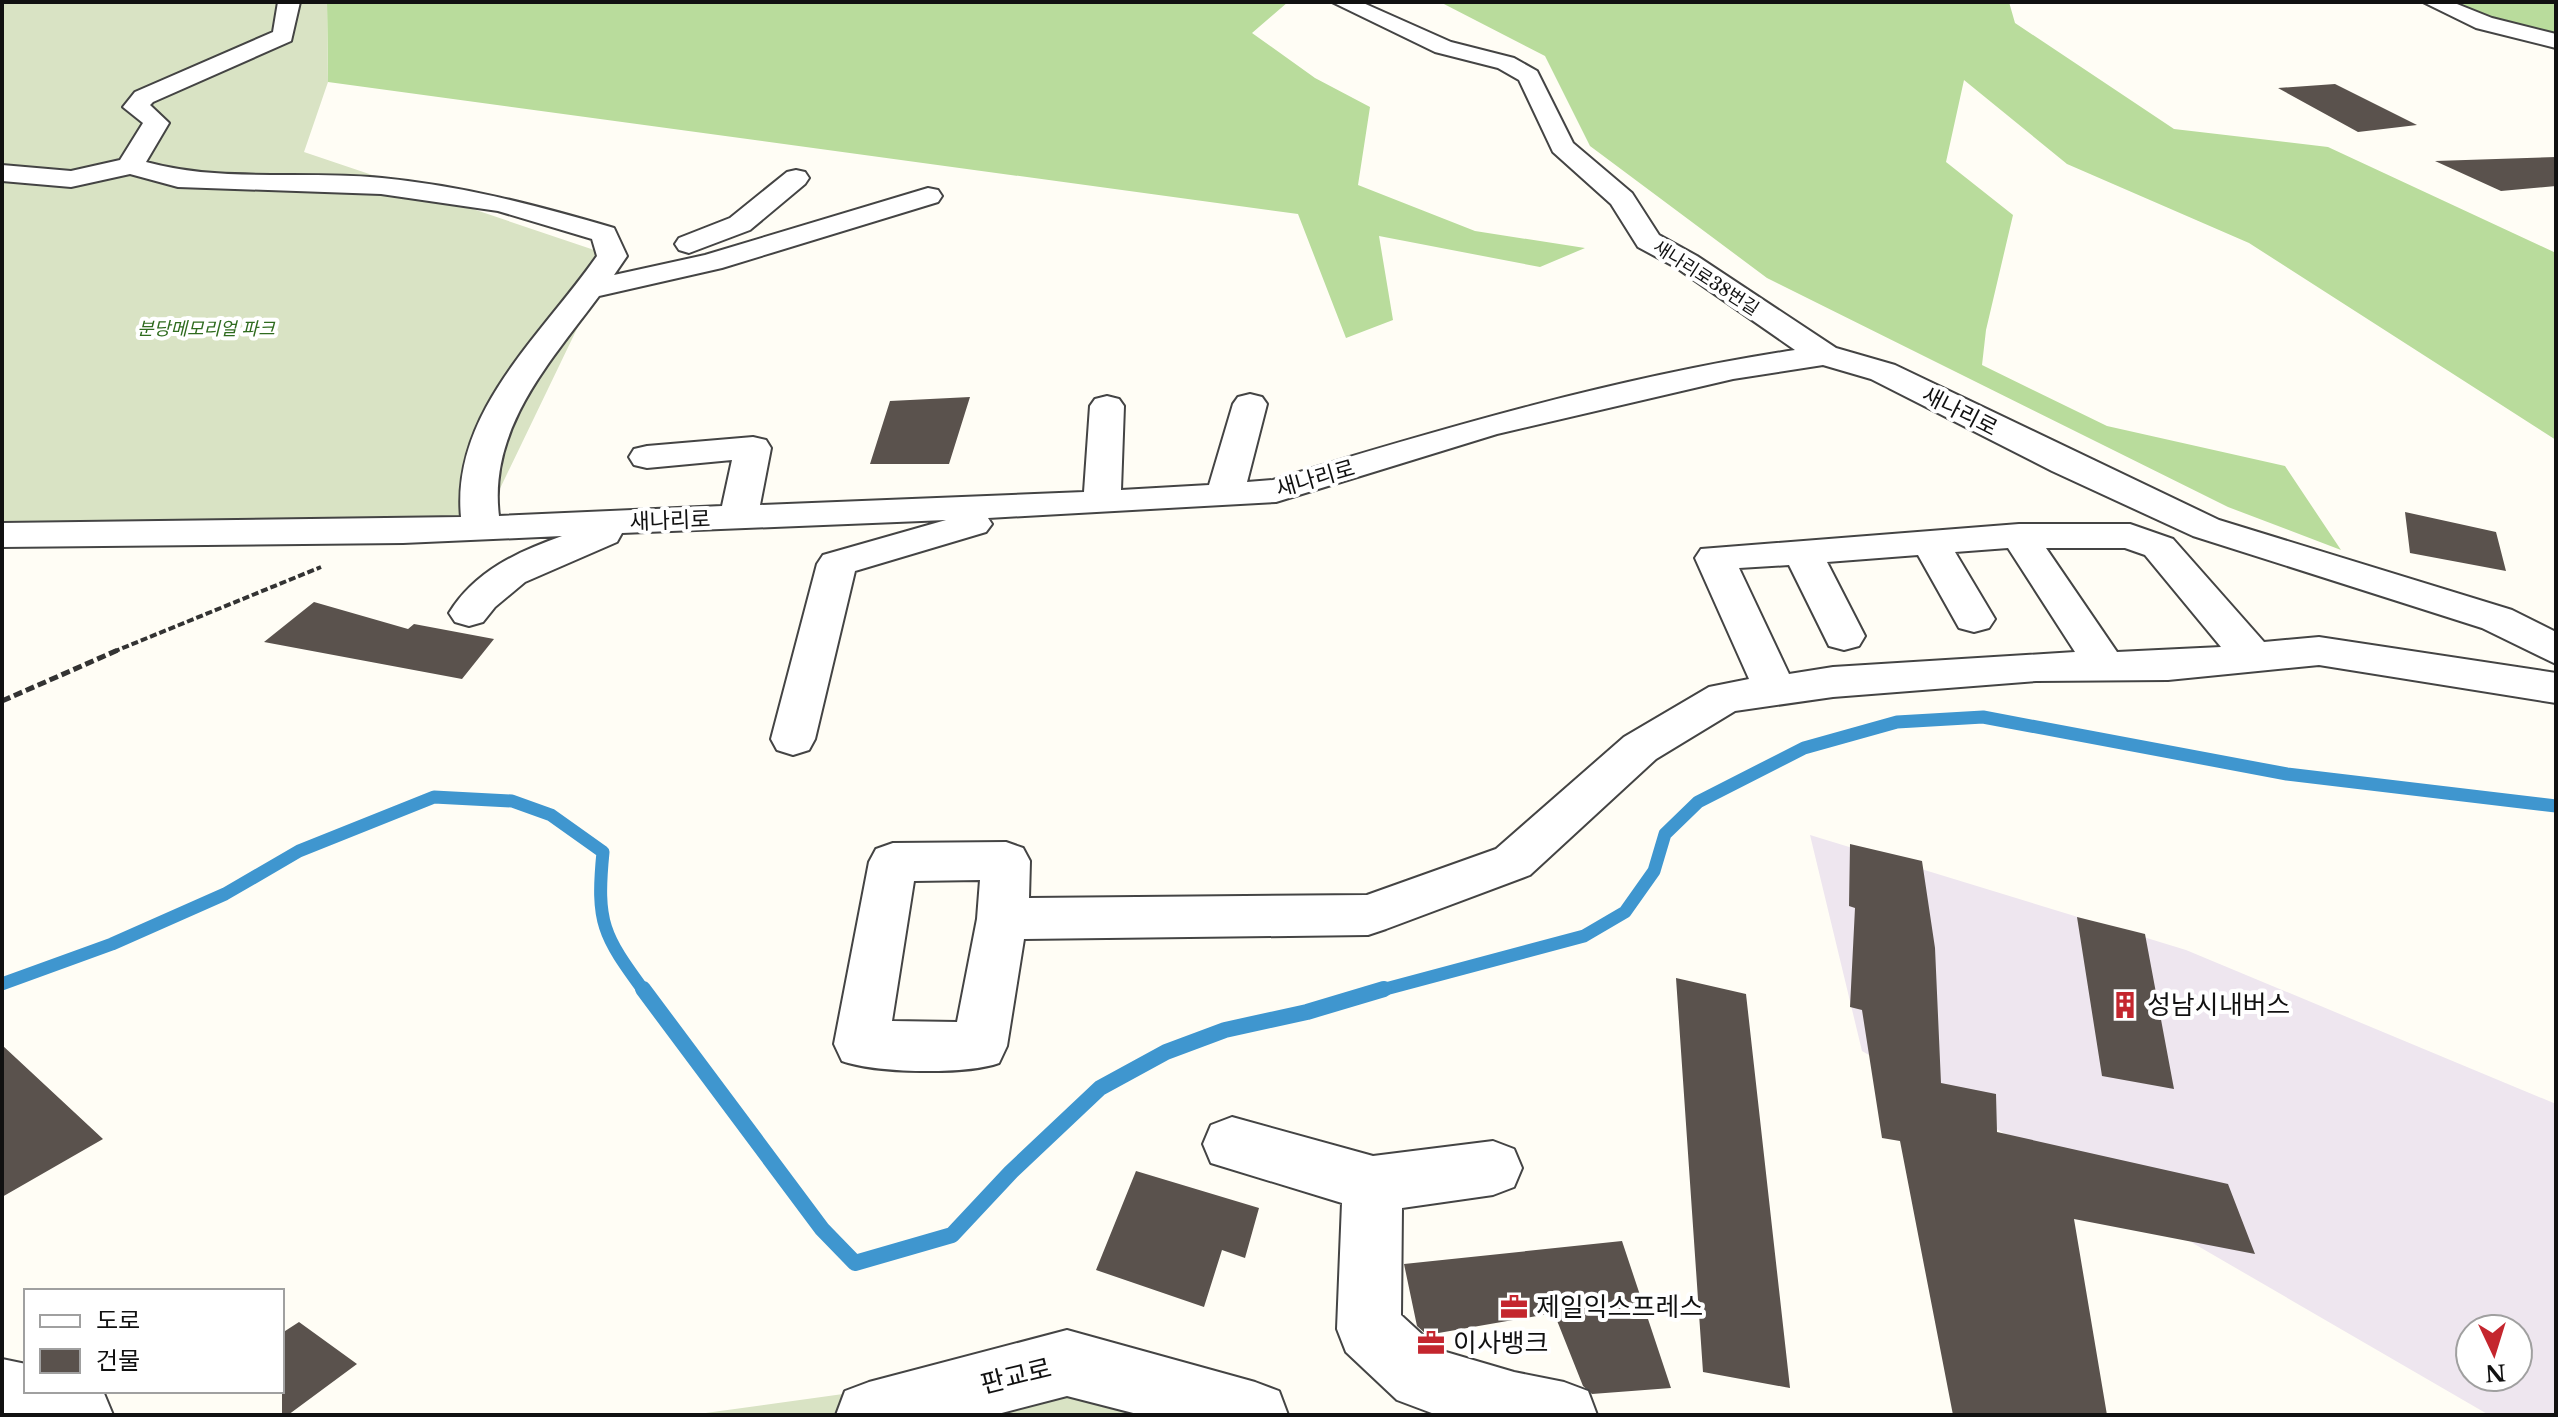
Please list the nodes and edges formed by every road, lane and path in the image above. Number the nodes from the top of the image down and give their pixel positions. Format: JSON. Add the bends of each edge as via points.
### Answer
{"nodes":[{"id":1,"x":289,"y":2,"type":"edge"},
{"id":2,"x":1343,"y":2,"type":"edge"},
{"id":3,"x":2434,"y":2,"type":"edge"},
{"id":4,"x":2556,"y":41,"type":"edge"},
{"id":5,"x":130,"y":166,"type":"junction"},
{"id":6,"x":2,"y":173,"type":"edge"},
{"id":7,"x":796,"y":178,"type":"dead end"},
{"id":8,"x":928,"y":196,"type":"dead end"},
{"id":9,"x":612,"y":256,"type":"junction"},
{"id":10,"x":591,"y":289,"type":"junction"},
{"id":11,"x":1824,"y":355,"type":"junction"},
{"id":12,"x":1250,"y":404,"type":"dead end"},
{"id":13,"x":1107,"y":406,"type":"dead end"},
{"id":14,"x":647,"y":457,"type":"dead end"},
{"id":15,"x":1225,"y":495,"type":"junction"},
{"id":16,"x":1102,"y":502,"type":"junction"},
{"id":17,"x":1007,"y":506,"type":"junction"},
{"id":18,"x":739,"y":517,"type":"junction"},
{"id":19,"x":635,"y":521,"type":"junction"},
{"id":20,"x":481,"y":528,"type":"junction"},
{"id":21,"x":2,"y":535,"type":"edge"},
{"id":22,"x":2019,"y":536,"type":"junction"},
{"id":23,"x":1930,"y":542,"type":"junction"},
{"id":24,"x":1803,"y":552,"type":"junction"},
{"id":25,"x":334,"y":561,"type":"dead end"},
{"id":26,"x":469,"y":613,"type":"dead end"},
{"id":27,"x":1974,"y":619,"type":"dead end"},
{"id":28,"x":1844,"y":636,"type":"dead end"},
{"id":29,"x":2556,"y":650,"type":"edge"},
{"id":30,"x":2253,"y":657,"type":"junction"},
{"id":31,"x":2105,"y":666,"type":"junction"},
{"id":32,"x":2556,"y":688,"type":"edge"},
{"id":33,"x":1776,"y":691,"type":"junction"},
{"id":34,"x":2,"y":701,"type":"edge"},
{"id":35,"x":793,"y":739,"type":"dead end"},
{"id":36,"x":1002,"y":919,"type":"dead end"},
{"id":37,"x":1232,"y":1144,"type":"dead end"},
{"id":38,"x":1493,"y":1168,"type":"dead end"},
{"id":39,"x":1373,"y":1184,"type":"junction"},
{"id":40,"x":2,"y":1392,"type":"edge"},
{"id":41,"x":80,"y":1415,"type":"edge"},
{"id":42,"x":869,"y":1415,"type":"edge"},
{"id":43,"x":1255,"y":1415,"type":"edge"},
{"id":44,"x":1564,"y":1415,"type":"edge"}],
"edges":[{"from":1,"to":5,"type":"street","via":[[283,36],[144,97],[135,107],[156,123]]},
{"from":2,"to":11,"type":"street","name":"새나리로38번길","via":[[1443,47],[1506,63],[1529,76],[1562,147],[1622,199],[1648,241]]},
{"from":3,"to":4,"type":"street","via":[[2484,23]]},
{"from":5,"to":6,"type":"street","via":[[71,179]]},
{"from":5,"to":9,"type":"street","via":[[178,179],[381,186],[501,203],[604,234]]},
{"from":7,"to":9,"type":"street","via":[[740,224],[706,239],[641,257]]},
{"from":8,"to":10,"type":"street","via":[[712,262]]},
{"from":9,"to":10,"type":"street"},
{"from":10,"to":20,"type":"street","via":[[527,369],[486,444],[478,486]]},
{"from":11,"to":15,"type":"street","name":"새나리로","via":[[1733,369],[1487,426],[1276,491]]},
{"from":11,"to":29,"type":"street","name":"새나리로","via":[[1883,372],[2206,528],[2497,619]]},
{"from":12,"to":15,"type":"street"},
{"from":13,"to":16,"type":"street"},
{"from":14,"to":18,"type":"street","via":[[753,448]]},
{"from":15,"to":16,"type":"street","name":"새나리로"},
{"from":16,"to":17,"type":"street","name":"새나리로"},
{"from":17,"to":18,"type":"street","name":"새나리로"},
{"from":17,"to":35,"type":"street","via":[[980,522],[837,564]]},
{"from":18,"to":19,"type":"street","name":"새나리로"},
{"from":19,"to":20,"type":"street","name":"새나리로"},
{"from":19,"to":26,"type":"street","via":[[541,558],[482,592]]},
{"from":20,"to":21,"type":"street","name":"새나리로"},
{"from":22,"to":23,"type":"street"},
{"from":22,"to":30,"type":"street","via":[[2130,536],[2159,547]]},
{"from":22,"to":31,"type":"street"},
{"from":23,"to":24,"type":"street"},
{"from":23,"to":27,"type":"street"},
{"from":24,"to":28,"type":"street"},
{"from":24,"to":33,"type":"street","via":[[1709,544]]},
{"from":25,"to":34,"type":"path","via":[[227,608],[95,656]]},
{"from":30,"to":31,"type":"street"},
{"from":30,"to":32,"type":"street","via":[[2319,651]]},
{"from":31,"to":33,"type":"street","via":[[1864,680]]},
{"from":33,"to":36,"type":"street","via":[[1724,698],[1640,748],[1513,862],[1368,915]]},
{"from":37,"to":39,"type":"street"},
{"from":38,"to":39,"type":"street"},
{"from":39,"to":44,"type":"street","via":[[1369,1329],[1420,1377]]},
{"from":40,"to":41,"type":"street"},
{"from":42,"to":43,"type":"street","name":"판교로","via":[[1067,1363]]}]}
